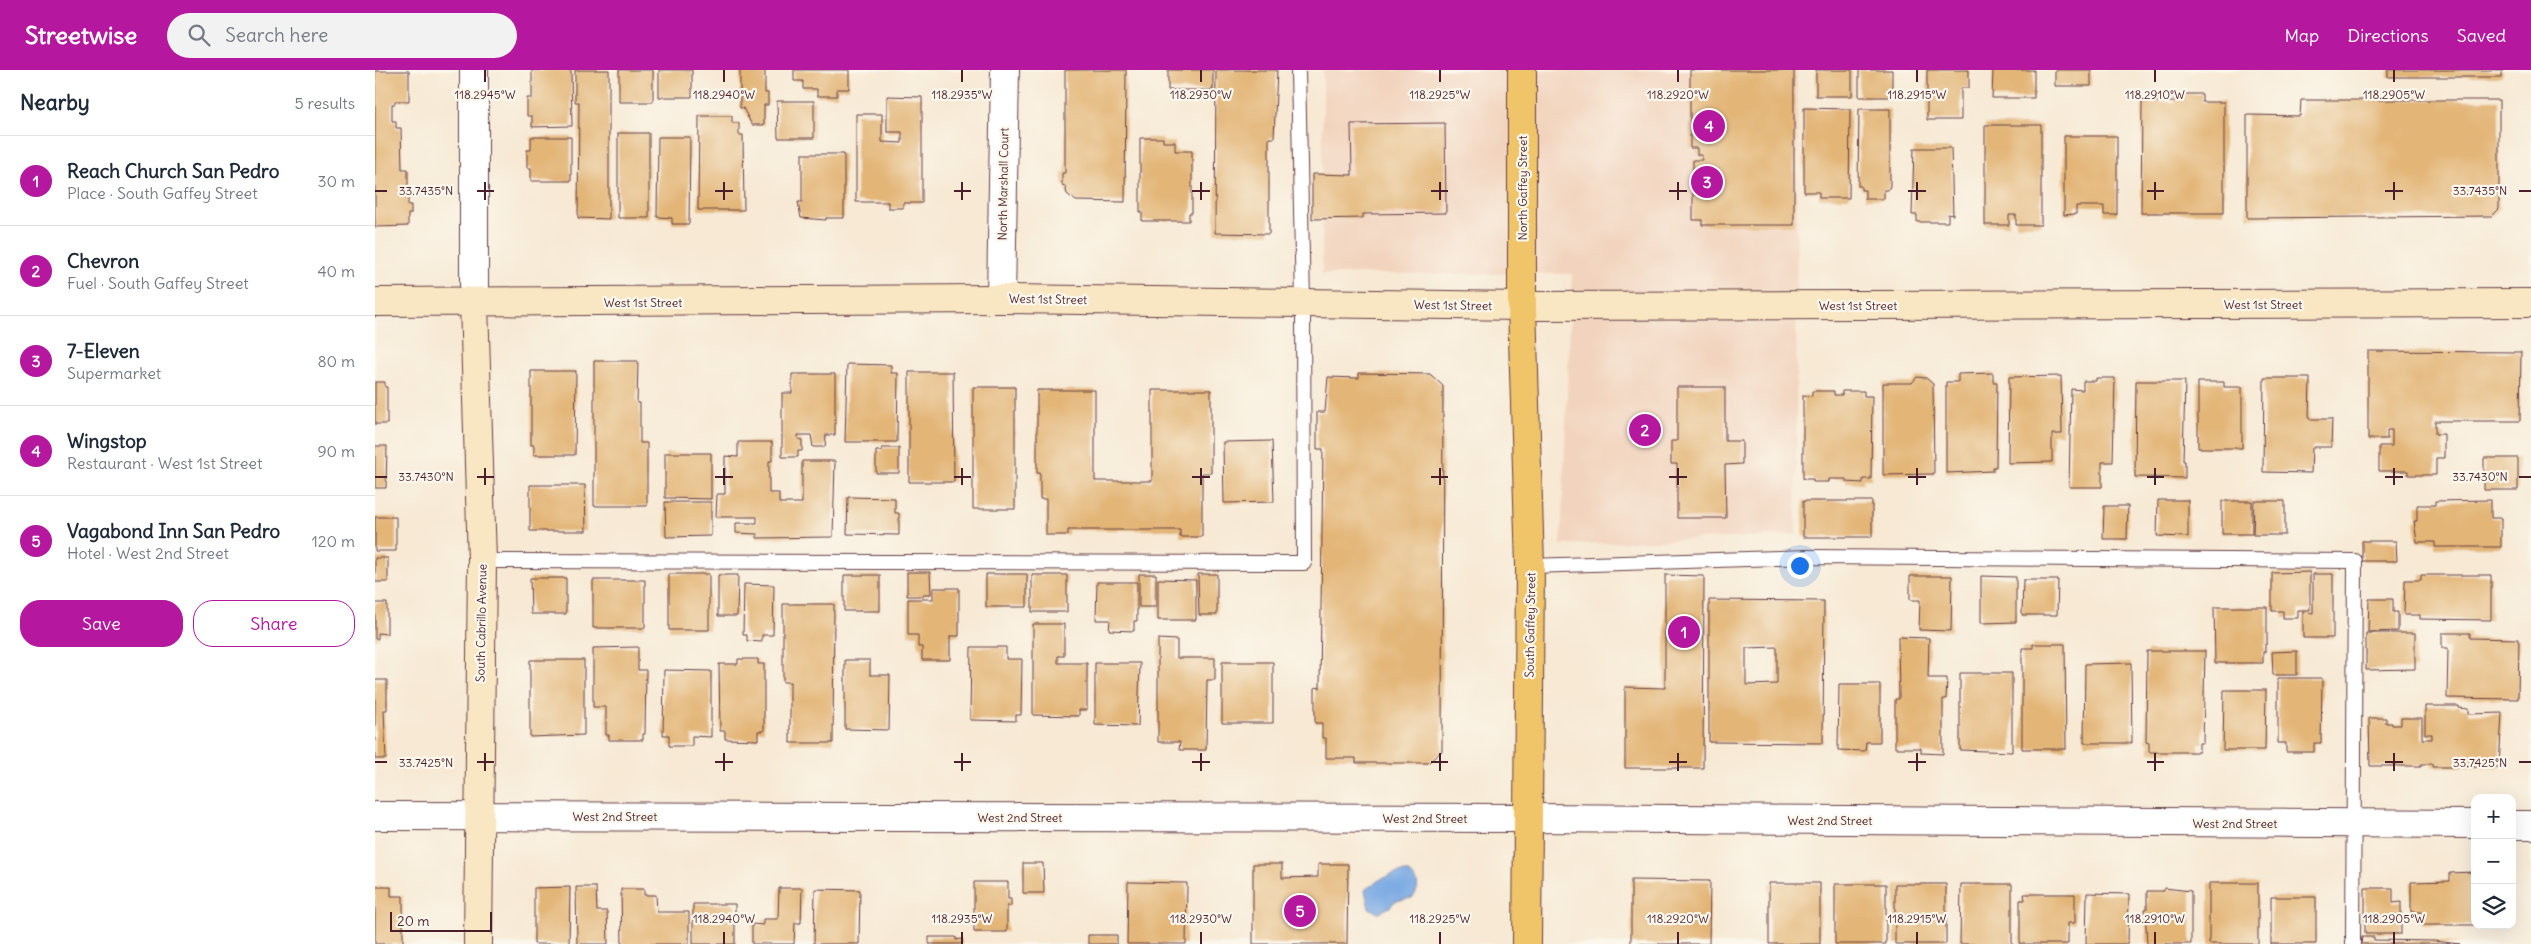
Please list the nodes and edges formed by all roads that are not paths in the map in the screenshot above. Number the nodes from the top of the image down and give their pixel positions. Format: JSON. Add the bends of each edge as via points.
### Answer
{"nodes":[{"id":1,"x":474,"y":70,"type":"edge"},
{"id":2,"x":1005,"y":70,"type":"edge"},
{"id":3,"x":1298,"y":70,"type":"edge"},
{"id":4,"x":1523,"y":70,"type":"edge"},
{"id":5,"x":1001,"y":299,"type":"junction"},
{"id":6,"x":375,"y":302,"type":"edge"},
{"id":7,"x":1303,"y":302,"type":"junction"},
{"id":8,"x":474,"y":303,"type":"junction"},
{"id":9,"x":2531,"y":303,"type":"edge"},
{"id":10,"x":1522,"y":306,"type":"junction"},
{"id":11,"x":482,"y":561,"type":"junction"},
{"id":12,"x":1530,"y":566,"type":"junction"},
{"id":13,"x":375,"y":816,"type":"edge"},
{"id":14,"x":479,"y":816,"type":"junction"},
{"id":15,"x":1528,"y":818,"type":"junction"},
{"id":16,"x":2354,"y":824,"type":"junction"},
{"id":17,"x":2471,"y":824,"type":"edge"},
{"id":18,"x":2516,"y":825,"type":"edge"},
{"id":19,"x":2531,"y":825,"type":"edge"},
{"id":20,"x":478,"y":944,"type":"edge"},
{"id":21,"x":1527,"y":944,"type":"edge"},
{"id":22,"x":2353,"y":944,"type":"edge"}],
"edges":[{"from":1,"to":8,"type":"street"},
{"from":2,"to":5,"type":"street","name":"North Marshall Court"},
{"from":3,"to":7,"type":"lane"},
{"from":4,"to":10,"type":"main road","name":"North Gaffey Street"},
{"from":5,"to":7,"type":"street","name":"West 1st Street"},
{"from":5,"to":8,"type":"street","name":"West 1st Street"},
{"from":6,"to":8,"type":"street","name":"West 1st Street"},
{"from":7,"to":10,"type":"street","name":"West 1st Street"},
{"from":7,"to":11,"type":"lane","via":[[1304,563]]},
{"from":8,"to":11,"type":"street","name":"South Cabrillo Avenue"},
{"from":9,"to":10,"type":"street","name":"West 1st Street"},
{"from":10,"to":12,"type":"main road","name":"South Gaffey Street"},
{"from":11,"to":14,"type":"street","name":"South Cabrillo Avenue"},
{"from":12,"to":15,"type":"main road","name":"South Gaffey Street"},
{"from":12,"to":16,"type":"lane","via":[[1809,556],[2355,560]]},
{"from":13,"to":14,"type":"street","name":"West 2nd Street"},
{"from":14,"to":15,"type":"street","name":"West 2nd Street"},
{"from":14,"to":20,"type":"street","name":"South Cabrillo Avenue"},
{"from":15,"to":16,"type":"street","name":"West 2nd Street"},
{"from":15,"to":21,"type":"main road","name":"South Gaffey Street"},
{"from":16,"to":17,"type":"street","name":"West 2nd Street"},
{"from":16,"to":22,"type":"lane"},
{"from":18,"to":19,"type":"street"}]}
